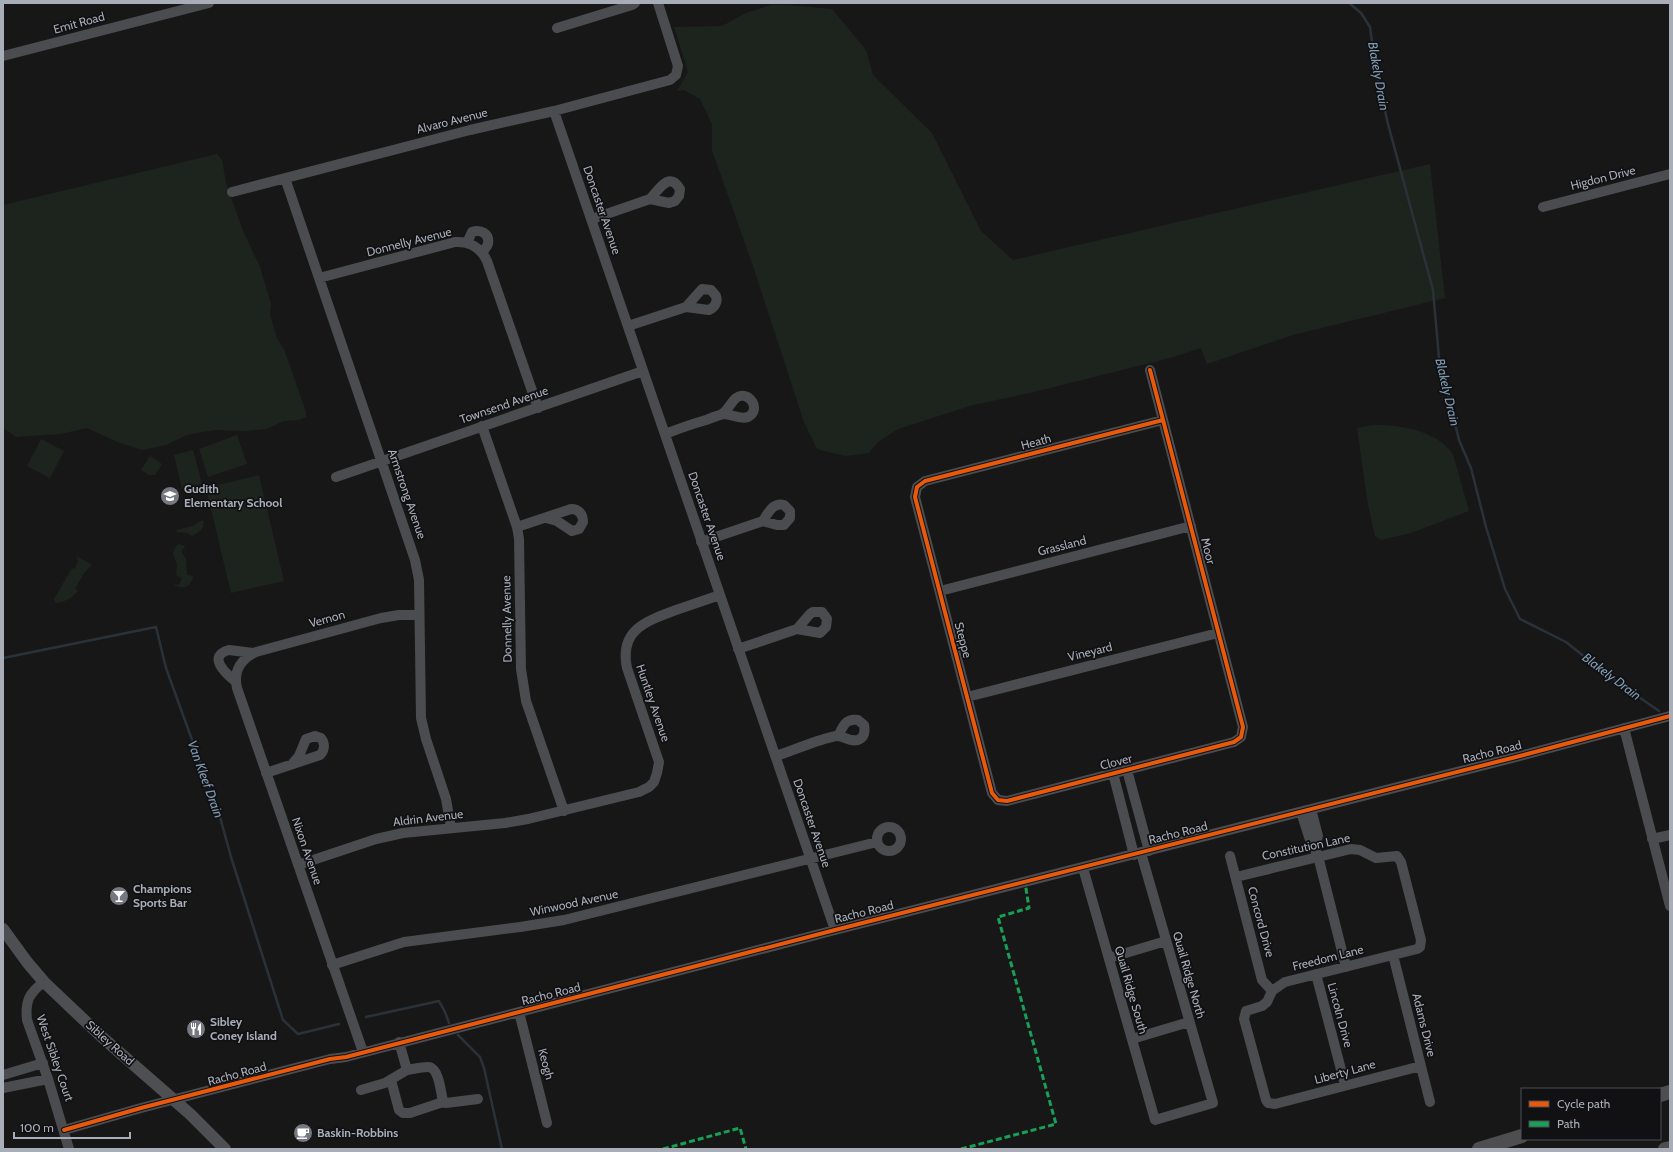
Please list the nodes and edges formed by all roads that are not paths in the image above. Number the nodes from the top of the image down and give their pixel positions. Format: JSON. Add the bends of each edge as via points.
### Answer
{"nodes":[{"id":1,"x":209,"y":3,"type":"edge"},
{"id":2,"x":635,"y":3,"type":"edge"},
{"id":3,"x":658,"y":3,"type":"edge"},
{"id":4,"x":557,"y":28,"type":"dead end"},
{"id":5,"x":3,"y":56,"type":"edge"},
{"id":6,"x":554,"y":111,"type":"junction"},
{"id":7,"x":1670,"y":174,"type":"edge"},
{"id":8,"x":285,"y":178,"type":"junction"},
{"id":9,"x":232,"y":192,"type":"dead end"},
{"id":10,"x":650,"y":199,"type":"dead end"},
{"id":11,"x":1543,"y":207,"type":"dead end"},
{"id":12,"x":592,"y":219,"type":"junction"},
{"id":13,"x":467,"y":243,"type":"junction"},
{"id":14,"x":482,"y":253,"type":"junction"},
{"id":15,"x":319,"y":278,"type":"junction"},
{"id":16,"x":686,"y":307,"type":"dead end"},
{"id":17,"x":628,"y":326,"type":"junction"},
{"id":18,"x":1150,"y":370,"type":"dead end"},
{"id":19,"x":643,"y":371,"type":"junction"},
{"id":20,"x":538,"y":408,"type":"junction"},
{"id":21,"x":722,"y":414,"type":"dead end"},
{"id":22,"x":1163,"y":420,"type":"junction"},
{"id":23,"x":482,"y":426,"type":"junction"},
{"id":24,"x":665,"y":434,"type":"junction"},
{"id":25,"x":377,"y":462,"type":"junction"},
{"id":26,"x":336,"y":477,"type":"dead end"},
{"id":27,"x":917,"y":487,"type":"joint"},
{"id":28,"x":546,"y":518,"type":"dead end"},
{"id":29,"x":763,"y":521,"type":"dead end"},
{"id":30,"x":1191,"y":526,"type":"junction"},
{"id":31,"x":517,"y":527,"type":"junction"},
{"id":32,"x":701,"y":542,"type":"junction"},
{"id":33,"x":940,"y":591,"type":"junction"},
{"id":34,"x":720,"y":595,"type":"junction"},
{"id":35,"x":419,"y":615,"type":"junction"},
{"id":36,"x":798,"y":629,"type":"dead end"},
{"id":37,"x":1218,"y":633,"type":"junction"},
{"id":38,"x":738,"y":649,"type":"junction"},
{"id":39,"x":253,"y":653,"type":"junction"},
{"id":40,"x":235,"y":681,"type":"junction"},
{"id":41,"x":967,"y":697,"type":"junction"},
{"id":42,"x":1670,"y":716,"type":"edge"},
{"id":43,"x":1624,"y":728,"type":"junction"},
{"id":44,"x":838,"y":736,"type":"dead end"},
{"id":45,"x":1241,"y":737,"type":"joint"},
{"id":46,"x":776,"y":756,"type":"junction"},
{"id":47,"x":293,"y":764,"type":"dead end"},
{"id":48,"x":1127,"y":770,"type":"junction"},
{"id":49,"x":266,"y":773,"type":"junction"},
{"id":50,"x":1113,"y":773,"type":"junction"},
{"id":51,"x":995,"y":797,"type":"joint"},
{"id":52,"x":1306,"y":810,"type":"junction"},
{"id":53,"x":564,"y":811,"type":"junction"},
{"id":54,"x":451,"y":828,"type":"junction"},
{"id":55,"x":1670,"y":835,"type":"edge"},
{"id":56,"x":1652,"y":839,"type":"junction"},
{"id":57,"x":877,"y":842,"type":"dead end"},
{"id":58,"x":1317,"y":851,"type":"junction"},
{"id":59,"x":1141,"y":853,"type":"junction"},
{"id":60,"x":1230,"y":856,"type":"dead end"},
{"id":61,"x":810,"y":858,"type":"junction"},
{"id":62,"x":298,"y":865,"type":"junction"},
{"id":63,"x":1083,"y":868,"type":"junction"},
{"id":64,"x":1236,"y":877,"type":"junction"},
{"id":65,"x":1670,"y":906,"type":"edge"},
{"id":66,"x":3,"y":929,"type":"edge"},
{"id":67,"x":834,"y":930,"type":"junction"},
{"id":68,"x":1419,"y":933,"type":"joint"},
{"id":69,"x":1166,"y":941,"type":"junction"},
{"id":70,"x":1393,"y":955,"type":"junction"},
{"id":71,"x":1109,"y":958,"type":"junction"},
{"id":72,"x":337,"y":964,"type":"junction"},
{"id":73,"x":1346,"y":967,"type":"junction"},
{"id":74,"x":1316,"y":974,"type":"junction"},
{"id":75,"x":44,"y":982,"type":"junction"},
{"id":76,"x":1272,"y":991,"type":"junction"},
{"id":77,"x":519,"y":1012,"type":"junction"},
{"id":78,"x":1189,"y":1022,"type":"junction"},
{"id":79,"x":1132,"y":1039,"type":"junction"},
{"id":80,"x":399,"y":1042,"type":"junction"},
{"id":81,"x":364,"y":1052,"type":"junction"},
{"id":82,"x":43,"y":1064,"type":"junction"},
{"id":83,"x":1421,"y":1066,"type":"junction"},
{"id":84,"x":407,"y":1070,"type":"junction"},
{"id":85,"x":3,"y":1075,"type":"edge"},
{"id":86,"x":48,"y":1078,"type":"junction"},
{"id":87,"x":391,"y":1080,"type":"junction"},
{"id":88,"x":1345,"y":1086,"type":"junction"},
{"id":89,"x":3,"y":1088,"type":"edge"},
{"id":90,"x":361,"y":1090,"type":"dead end"},
{"id":91,"x":478,"y":1099,"type":"dead end"},
{"id":92,"x":175,"y":1101,"type":"junction"},
{"id":93,"x":443,"y":1102,"type":"junction"},
{"id":94,"x":1430,"y":1102,"type":"dead end"},
{"id":95,"x":1274,"y":1104,"type":"joint"},
{"id":96,"x":1155,"y":1120,"type":"joint"},
{"id":97,"x":548,"y":1123,"type":"dead end"},
{"id":98,"x":64,"y":1130,"type":"junction"},
{"id":99,"x":1521,"y":1136,"type":"edge"},
{"id":100,"x":1670,"y":1148,"type":"edge"},
{"id":101,"x":69,"y":1149,"type":"edge"},
{"id":102,"x":225,"y":1149,"type":"edge"},
{"id":103,"x":1479,"y":1149,"type":"edge"},
{"id":104,"x":1665,"y":1149,"type":"edge"}],
"edges":[{"from":1,"to":5,"type":"street","name":"Emit Road"},
{"from":2,"to":4,"type":"street"},
{"from":3,"to":6,"type":"street","name":"Alvaro Avenue","via":[[678,66],[676,75],[670,80]]},
{"from":6,"to":8,"type":"street","name":"Alvaro Avenue"},
{"from":6,"to":12,"type":"street","name":"Doncaster Avenue"},
{"from":7,"to":11,"type":"street","name":"Higdon Drive"},
{"from":8,"to":9,"type":"street","name":"Alvaro Avenue"},
{"from":8,"to":15,"type":"street","name":"Armstrong Avenue"},
{"from":10,"to":12,"type":"street"},
{"from":12,"to":17,"type":"street","name":"Doncaster Avenue"},
{"from":13,"to":14,"type":"street","name":"Donnelly Avenue"},
{"from":13,"to":14,"type":"street","via":[[472,232],[483,232],[488,240]]},
{"from":13,"to":15,"type":"street","name":"Donnelly Avenue","via":[[455,242]]},
{"from":14,"to":20,"type":"street"},
{"from":15,"to":25,"type":"street","name":"Armstrong Avenue"},
{"from":16,"to":17,"type":"street"},
{"from":17,"to":19,"type":"street","name":"Doncaster Avenue"},
{"from":18,"to":22,"type":"street","name":"Moor"},
{"from":19,"to":20,"type":"street","name":"Townsend Avenue"},
{"from":19,"to":24,"type":"street","name":"Doncaster Avenue"},
{"from":20,"to":23,"type":"street","name":"Townsend Avenue"},
{"from":21,"to":24,"type":"street"},
{"from":22,"to":27,"type":"street","name":"Heath","via":[[925,481]]},
{"from":22,"to":30,"type":"street","name":"Moor"},
{"from":23,"to":25,"type":"street","name":"Townsend Avenue"},
{"from":23,"to":31,"type":"street","name":"Donnelly Avenue"},
{"from":24,"to":32,"type":"street","name":"Doncaster Avenue"},
{"from":25,"to":26,"type":"street","name":"Townsend Avenue"},
{"from":25,"to":35,"type":"street","name":"Armstrong Avenue","via":[[415,560],[419,580]]},
{"from":27,"to":33,"type":"street","name":"Steppe","via":[[915,496]]},
{"from":28,"to":31,"type":"street"},
{"from":29,"to":32,"type":"street"},
{"from":30,"to":33,"type":"street","name":"Grassland"},
{"from":30,"to":37,"type":"street","name":"Moor"},
{"from":31,"to":53,"type":"street","name":"Donnelly Avenue","via":[[520,548],[522,686]]},
{"from":32,"to":34,"type":"street","name":"Doncaster Avenue"},
{"from":33,"to":41,"type":"street","name":"Steppe"},
{"from":34,"to":38,"type":"street","name":"Doncaster Avenue"},
{"from":34,"to":53,"type":"street","name":"Huntley Avenue","via":[[647,621],[632,634],[626,646],[627,668],[657,755],[658,766],[654,782],[639,792]]},
{"from":35,"to":39,"type":"street","name":"Vernon","via":[[381,618]]},
{"from":35,"to":54,"type":"street","name":"Armstrong Avenue","via":[[421,718],[446,799]]},
{"from":36,"to":38,"type":"street"},
{"from":37,"to":41,"type":"street","name":"Vineyard"},
{"from":37,"to":45,"type":"street","name":"Moor","via":[[1243,727]]},
{"from":38,"to":46,"type":"street","name":"Doncaster Avenue"},
{"from":39,"to":40,"type":"street","name":"Vernon","via":[[243,659]]},
{"from":39,"to":40,"type":"street","via":[[230,650],[221,655],[220,666]]},
{"from":40,"to":49,"type":"street","name":"Nixon Avenue"},
{"from":41,"to":51,"type":"street","name":"Steppe"},
{"from":42,"to":43,"type":"street","name":"Racho Road"},
{"from":43,"to":52,"type":"street","name":"Racho Road"},
{"from":43,"to":56,"type":"street"},
{"from":44,"to":46,"type":"street"},
{"from":45,"to":48,"type":"street","name":"Clover","via":[[1234,742]]},
{"from":46,"to":61,"type":"street","name":"Doncaster Avenue"},
{"from":47,"to":49,"type":"street"},
{"from":48,"to":50,"type":"street","name":"Clover"},
{"from":48,"to":59,"type":"street"},
{"from":49,"to":62,"type":"street","name":"Nixon Avenue"},
{"from":50,"to":51,"type":"street","name":"Clover","via":[[1007,801]]},
{"from":50,"to":59,"type":"street"},
{"from":52,"to":58,"type":"street","via":[[1309,837]]},
{"from":52,"to":59,"type":"street","name":"Racho Road"},
{"from":53,"to":54,"type":"street","name":"Aldrin Avenue","via":[[505,823]]},
{"from":54,"to":62,"type":"street","name":"Aldrin Avenue","via":[[403,833],[376,839]]},
{"from":55,"to":56,"type":"street"},
{"from":56,"to":65,"type":"street"},
{"from":57,"to":61,"type":"street","name":"Winwood Avenue"},
{"from":58,"to":64,"type":"street","name":"Constitution Lane"},
{"from":58,"to":68,"type":"street","name":"Constitution Lane","via":[[1356,849],[1376,858],[1397,856],[1401,862]]},
{"from":58,"to":73,"type":"street"},
{"from":59,"to":63,"type":"street","name":"Racho Road"},
{"from":59,"to":69,"type":"street","name":"Quail Ridge North"},
{"from":60,"to":64,"type":"street","name":"Concord Drive"},
{"from":61,"to":67,"type":"street","name":"Doncaster Avenue"},
{"from":61,"to":72,"type":"street","name":"Winwood Avenue","via":[[564,920],[404,942]]},
{"from":62,"to":72,"type":"street","name":"Nixon Avenue"},
{"from":63,"to":67,"type":"street","name":"Racho Road"},
{"from":63,"to":71,"type":"street","name":"Quail Ridge South"},
{"from":64,"to":76,"type":"street","name":"Concord Drive","via":[[1262,980]]},
{"from":66,"to":75,"type":"main road","name":"Sibley Road"},
{"from":67,"to":77,"type":"street","name":"Racho Road"},
{"from":68,"to":70,"type":"street","name":"Freedom Lane","via":[[1420,947]]},
{"from":69,"to":71,"type":"street"},
{"from":69,"to":78,"type":"street","name":"Quail Ridge North"},
{"from":70,"to":73,"type":"street","name":"Freedom Lane"},
{"from":70,"to":83,"type":"street","name":"Adams Drive"},
{"from":71,"to":79,"type":"street","name":"Quail Ridge South"},
{"from":72,"to":81,"type":"street","name":"Nixon Avenue"},
{"from":73,"to":74,"type":"street","name":"Freedom Lane"},
{"from":74,"to":76,"type":"street","name":"Freedom Lane","via":[[1285,982]]},
{"from":74,"to":88,"type":"street","name":"Lincoln Drive"},
{"from":75,"to":82,"type":"street","name":"West Sibley Court","via":[[32,992],[26,1011],[28,1027]]},
{"from":75,"to":92,"type":"main road","name":"Sibley Road"},
{"from":76,"to":95,"type":"street","name":"Freedom Lane","via":[[1267,1002],[1246,1011],[1244,1019],[1264,1097],[1268,1103]]},
{"from":77,"to":80,"type":"street","name":"Racho Road"},
{"from":77,"to":97,"type":"street","name":"Keogh"},
{"from":78,"to":79,"type":"street"},
{"from":78,"to":96,"type":"street","name":"Quail Ridge North","via":[[1213,1103]]},
{"from":79,"to":96,"type":"street","name":"Quail Ridge South"},
{"from":80,"to":81,"type":"street","name":"Racho Road"},
{"from":80,"to":84,"type":"street"},
{"from":81,"to":92,"type":"street","name":"Racho Road"},
{"from":82,"to":85,"type":"street"},
{"from":82,"to":86,"type":"street","name":"West Sibley Court"},
{"from":83,"to":88,"type":"street","name":"Liberty Lane"},
{"from":83,"to":94,"type":"street","name":"Adams Drive"},
{"from":84,"to":87,"type":"street"},
{"from":84,"to":93,"type":"street","via":[[429,1066],[433,1068],[437,1072]]},
{"from":86,"to":89,"type":"street"},
{"from":86,"to":98,"type":"street","name":"West Sibley Court"},
{"from":87,"to":90,"type":"street"},
{"from":87,"to":93,"type":"street","via":[[399,1110],[403,1113]]},
{"from":88,"to":95,"type":"street","name":"Liberty Lane"},
{"from":91,"to":93,"type":"street","via":[[449,1104]]},
{"from":92,"to":98,"type":"street","name":"Racho Road"},
{"from":92,"to":102,"type":"main road","name":"Sibley Road"},
{"from":98,"to":101,"type":"street","name":"West Sibley Court"},
{"from":99,"to":103,"type":"highway"},
{"from":100,"to":104,"type":"highway"}]}
